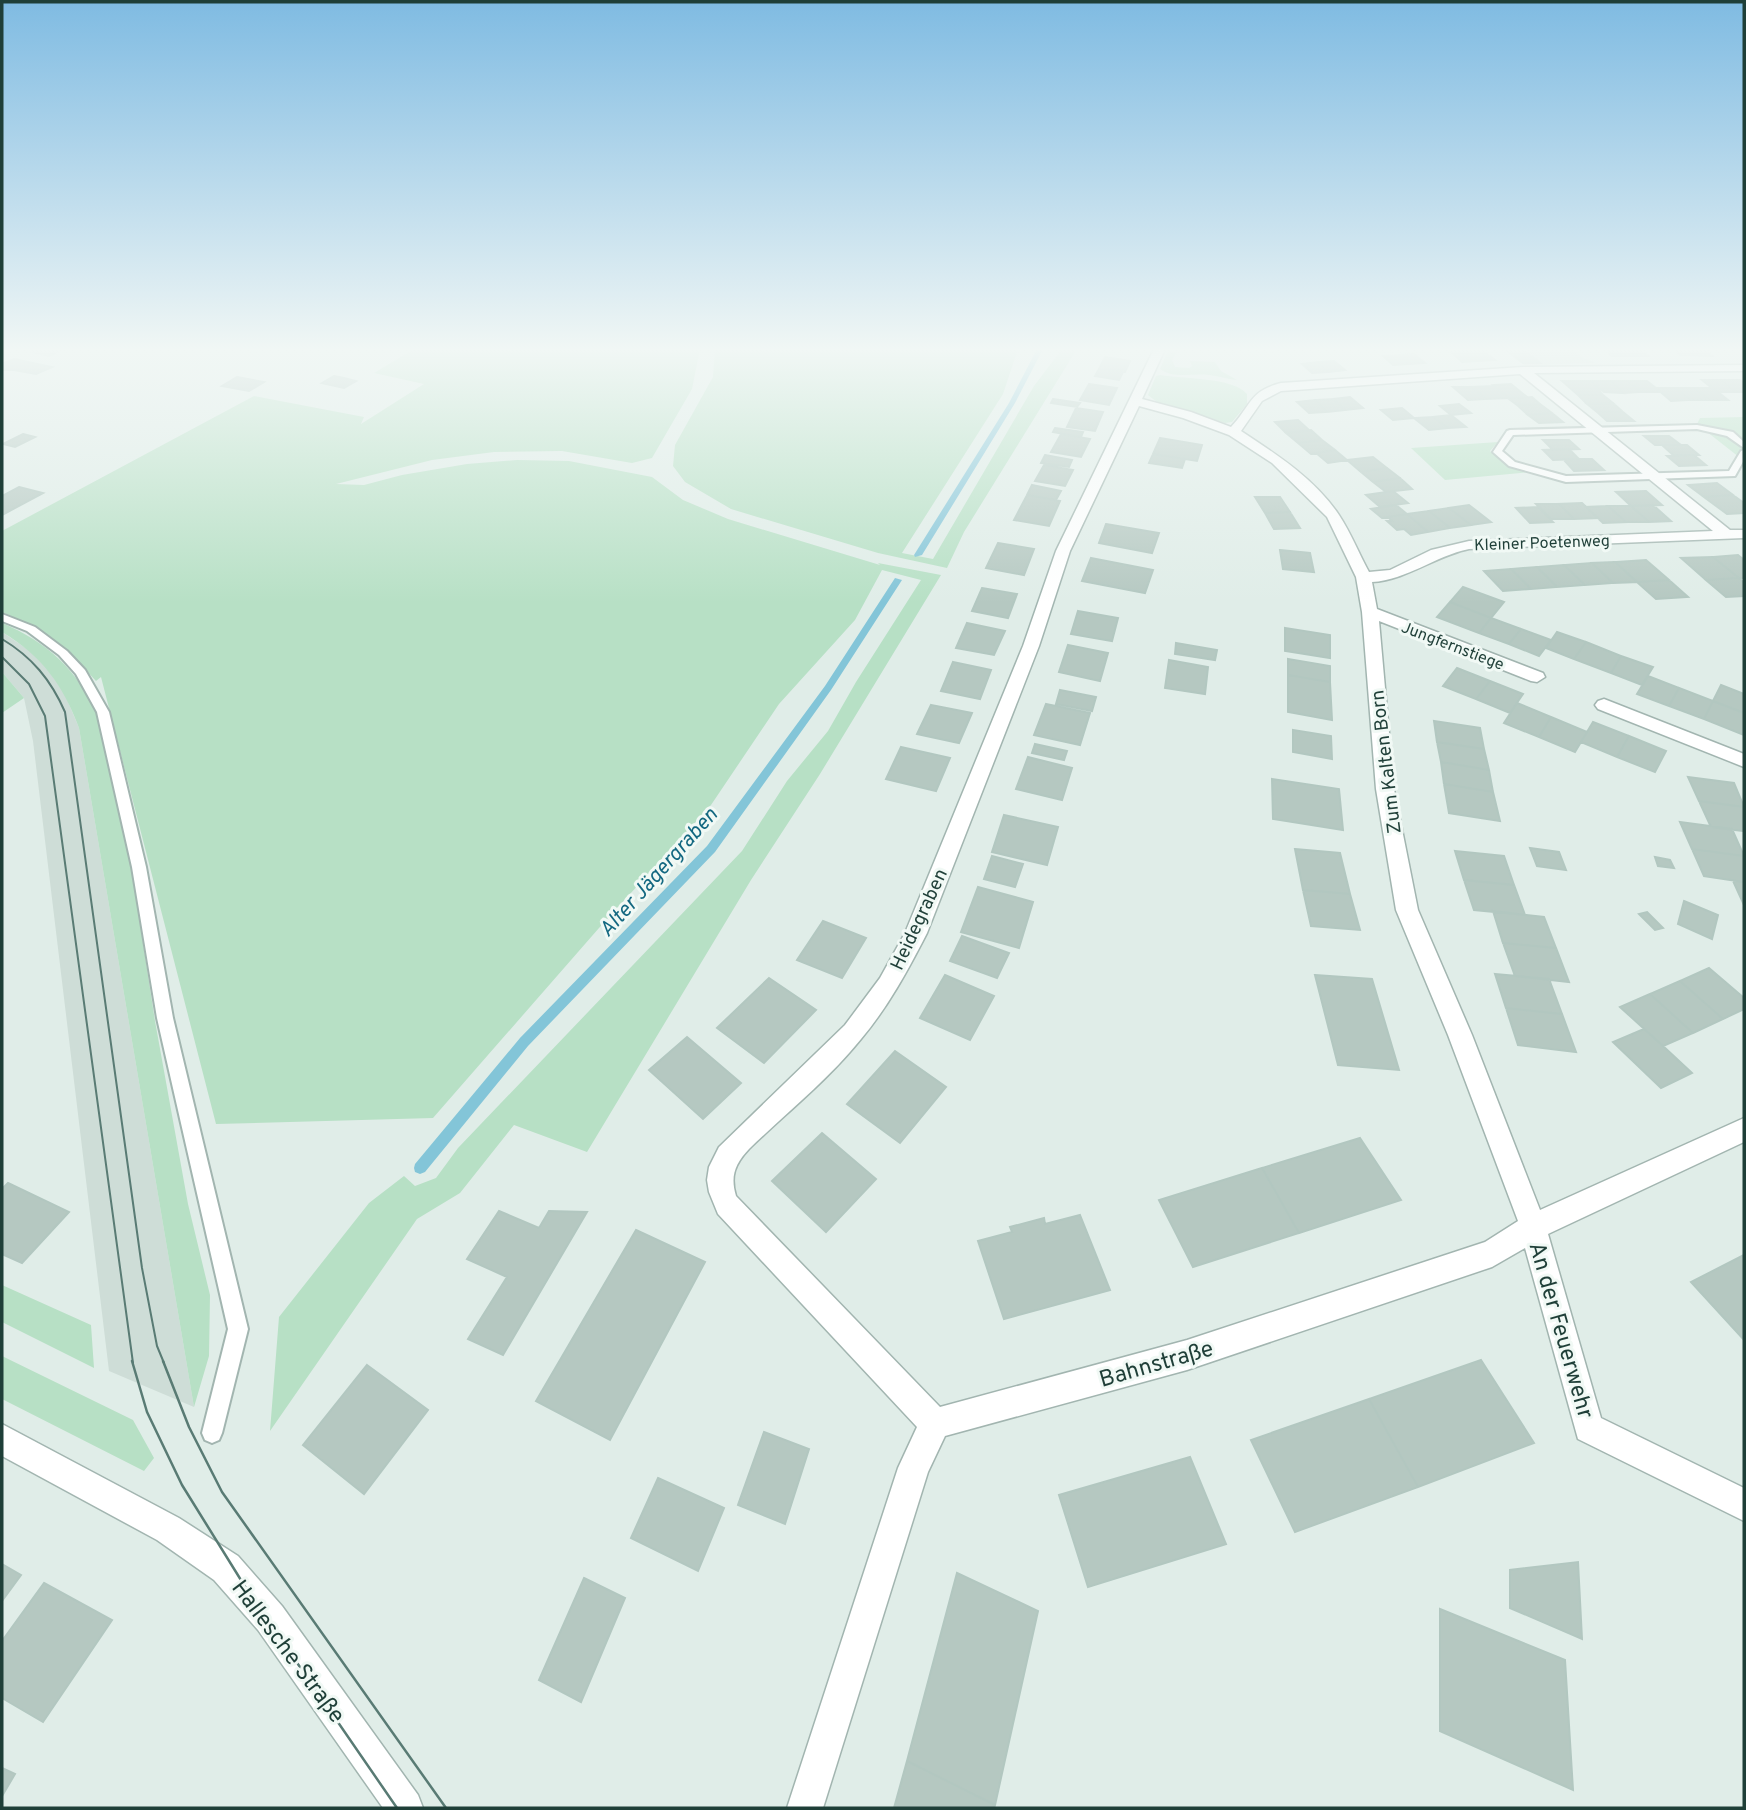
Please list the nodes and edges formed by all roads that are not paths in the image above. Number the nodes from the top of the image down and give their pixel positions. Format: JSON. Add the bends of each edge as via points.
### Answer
{"nodes":[{"id":1,"x":1119,"y":433,"type":"edge"},
{"id":2,"x":1235,"y":433,"type":"edge"},
{"id":3,"x":1510,"y":433,"type":"edge"},
{"id":4,"x":1599,"y":433,"type":"edge"},
{"id":5,"x":1727,"y":433,"type":"edge"},
{"id":6,"x":1744,"y":446,"type":"edge"},
{"id":7,"x":1744,"y":453,"type":"edge"},
{"id":8,"x":1652,"y":477,"type":"junction"},
{"id":9,"x":1744,"y":534,"type":"edge"},
{"id":10,"x":1727,"y":535,"type":"junction"},
{"id":11,"x":1364,"y":577,"type":"junction"},
{"id":12,"x":1370,"y":612,"type":"junction"},
{"id":13,"x":2,"y":617,"type":"edge"},
{"id":14,"x":1537,"y":677,"type":"dead end"},
{"id":15,"x":1604,"y":705,"type":"dead end"},
{"id":16,"x":1744,"y":761,"type":"edge"},
{"id":17,"x":1744,"y":1130,"type":"edge"},
{"id":18,"x":1533,"y":1227,"type":"junction"},
{"id":19,"x":935,"y":1424,"type":"junction"},
{"id":20,"x":212,"y":1433,"type":"dead end"},
{"id":21,"x":2,"y":1438,"type":"edge"},
{"id":22,"x":1744,"y":1506,"type":"edge"},
{"id":23,"x":405,"y":1808,"type":"edge"},
{"id":24,"x":805,"y":1808,"type":"edge"}],
"edges":[{"from":1,"to":19,"type":"street","name":"Heidegraben","via":[[1063,551],[1026,658],[902,961],[869,1012],[829,1059],[744,1137],[721,1172],[719,1189],[727,1205]]},
{"from":2,"to":11,"type":"street","name":"Zum Kalten Born","via":[[1277,460],[1319,499],[1333,516]]},
{"from":3,"to":8,"type":"lane","via":[[1497,452],[1513,464],[1566,479]]},
{"from":4,"to":8,"type":"street"},
{"from":5,"to":6,"type":"lane"},
{"from":7,"to":8,"type":"lane","via":[[1731,474]]},
{"from":8,"to":10,"type":"street"},
{"from":9,"to":10,"type":"street","name":"Kleiner Poetenweg"},
{"from":10,"to":11,"type":"street","name":"Kleiner Poetenweg","via":[[1469,545],[1435,553],[1401,573]]},
{"from":11,"to":12,"type":"street","name":"Zum Kalten Born"},
{"from":12,"to":14,"type":"street","name":"Jungfernstiege"},
{"from":12,"to":18,"type":"street","name":"Zum Kalten Born","via":[[1385,789],[1407,911]]},
{"from":13,"to":20,"type":"lane","via":[[31,629],[63,653],[81,672],[103,712],[139,867],[165,1018],[238,1329]]},
{"from":15,"to":16,"type":"street"},
{"from":17,"to":18,"type":"street","name":"Bahnstraße"},
{"from":18,"to":19,"type":"street","name":"Bahnstraße","via":[[1493,1253],[1187,1355]]},
{"from":18,"to":22,"type":"street","name":"An der Feuerwehr","via":[[1589,1429]]},
{"from":19,"to":24,"type":"street","via":[[914,1468]]},
{"from":21,"to":23,"type":"street","name":"Hallesche Straße","via":[[169,1529],[226,1568],[270,1618]]}]}
